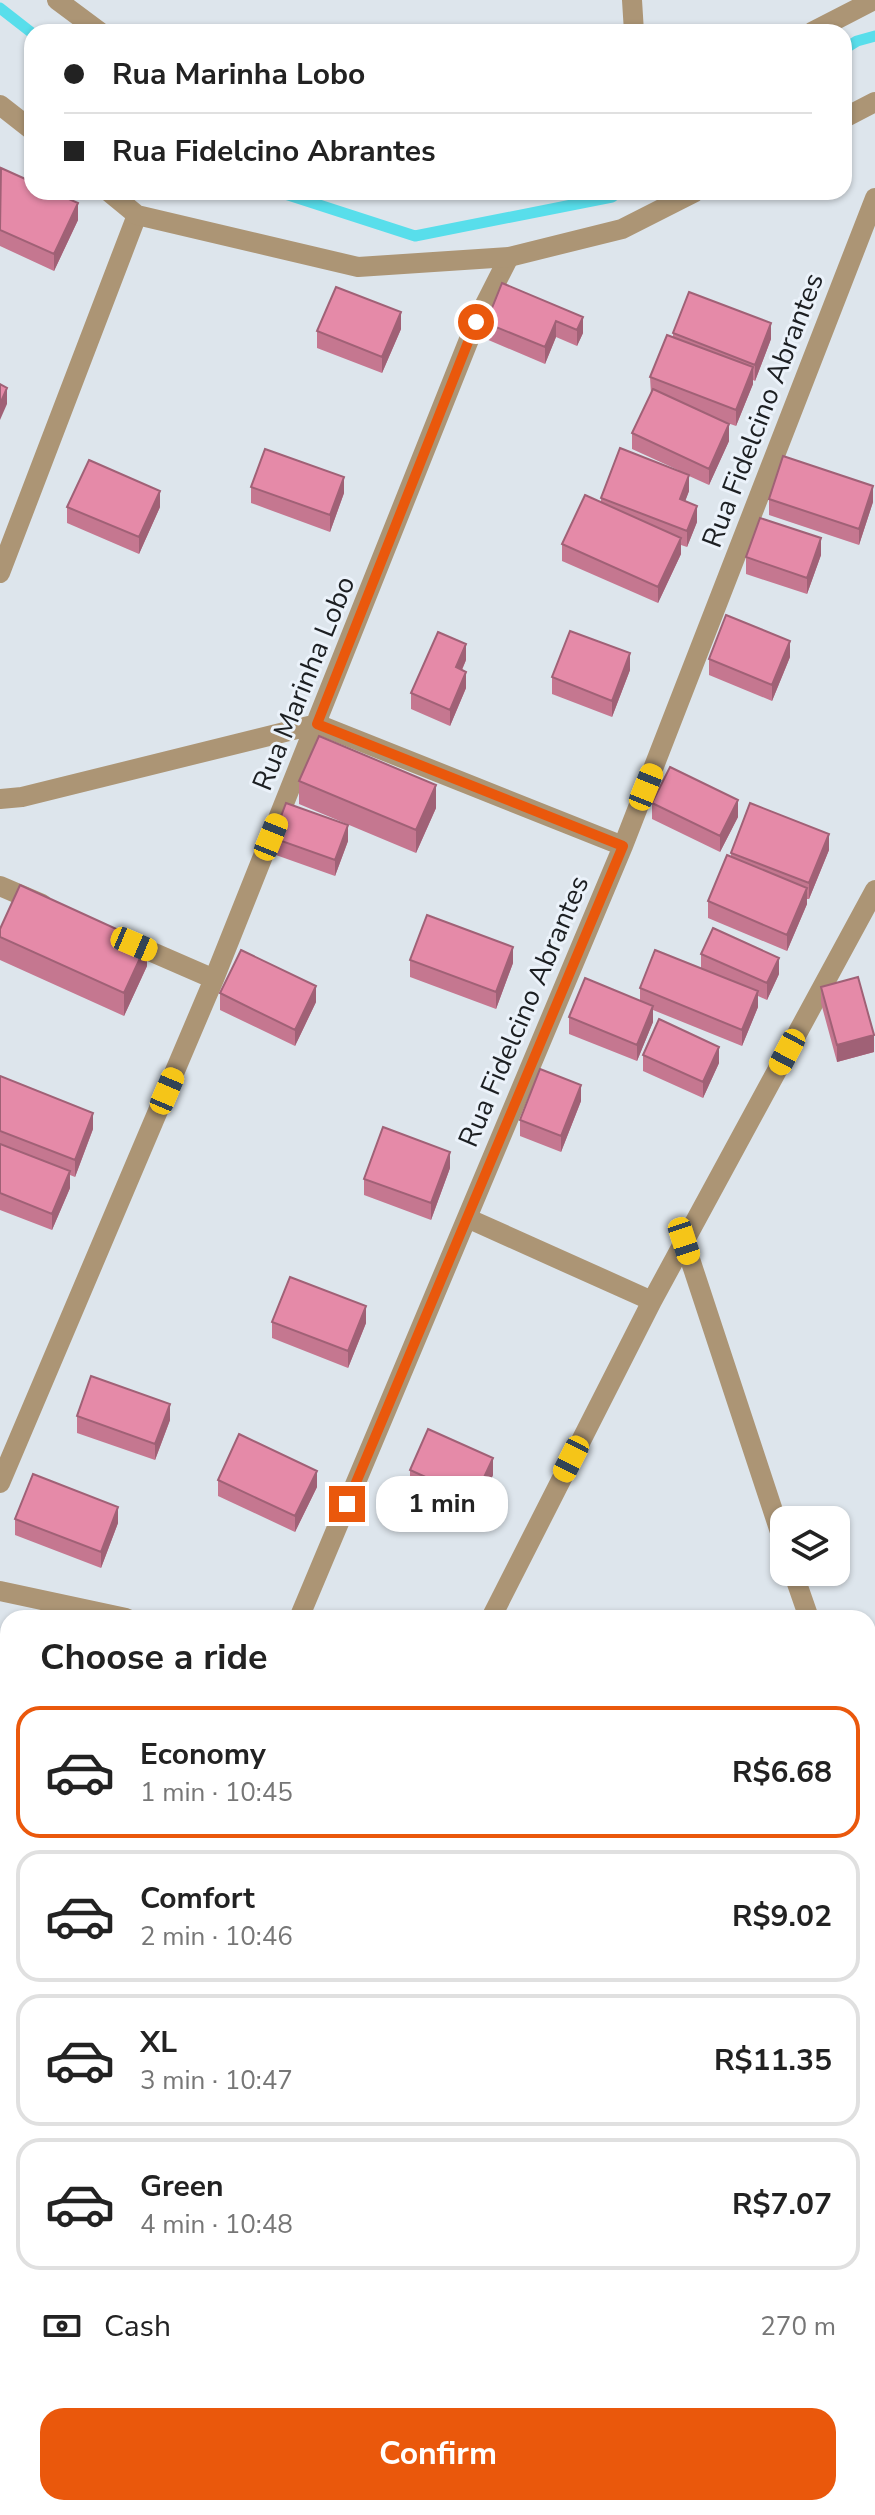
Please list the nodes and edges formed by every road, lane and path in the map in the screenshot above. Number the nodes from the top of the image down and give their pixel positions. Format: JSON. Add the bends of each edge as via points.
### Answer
{"nodes":[{"id":1,"x":57,"y":0,"type":"edge"},
{"id":2,"x":632,"y":0,"type":"edge"},
{"id":3,"x":874,"y":0,"type":"edge"},
{"id":4,"x":89,"y":24,"type":"edge"},
{"id":5,"x":634,"y":24,"type":"edge"},
{"id":6,"x":828,"y":24,"type":"edge"},
{"id":7,"x":875,"y":102,"type":"edge"},
{"id":8,"x":0,"y":105,"type":"edge"},
{"id":9,"x":852,"y":114,"type":"edge"},
{"id":10,"x":24,"y":124,"type":"edge"},
{"id":11,"x":875,"y":198,"type":"edge"},
{"id":12,"x":119,"y":200,"type":"edge"},
{"id":13,"x":679,"y":200,"type":"edge"},
{"id":14,"x":137,"y":215,"type":"junction"},
{"id":15,"x":509,"y":257,"type":"junction"},
{"id":16,"x":0,"y":573,"type":"edge"},
{"id":17,"x":317,"y":724,"type":"junction"},
{"id":18,"x":0,"y":799,"type":"edge"},
{"id":19,"x":623,"y":846,"type":"junction"},
{"id":20,"x":0,"y":886,"type":"edge"},
{"id":21,"x":875,"y":890,"type":"edge"},
{"id":22,"x":57,"y":911,"type":"edge"},
{"id":23,"x":100,"y":929,"type":"edge"},
{"id":24,"x":214,"y":979,"type":"junction"},
{"id":25,"x":467,"y":1218,"type":"junction"},
{"id":26,"x":684,"y":1241,"type":"junction"},
{"id":27,"x":652,"y":1301,"type":"junction"},
{"id":28,"x":0,"y":1483,"type":"edge"},
{"id":29,"x":771,"y":1506,"type":"edge"},
{"id":30,"x":798,"y":1586,"type":"edge"},
{"id":31,"x":0,"y":1591,"type":"edge"},
{"id":32,"x":89,"y":1610,"type":"edge"},
{"id":33,"x":302,"y":1610,"type":"edge"},
{"id":34,"x":495,"y":1610,"type":"edge"},
{"id":35,"x":806,"y":1610,"type":"edge"}],
"edges":[{"from":1,"to":4,"type":"street"},
{"from":2,"to":5,"type":"street"},
{"from":3,"to":6,"type":"street"},
{"from":7,"to":9,"type":"street"},
{"from":8,"to":10,"type":"street"},
{"from":11,"to":19,"type":"street","name":"Rua Fidelcino Abrantes"},
{"from":12,"to":14,"type":"street"},
{"from":13,"to":15,"type":"street","via":[[622,229]]},
{"from":14,"to":15,"type":"street","via":[[358,267]]},
{"from":14,"to":16,"type":"street"},
{"from":15,"to":17,"type":"street","name":"Rua Marinha Lobo","via":[[476,322]]},
{"from":17,"to":18,"type":"street"},
{"from":17,"to":19,"type":"street"},
{"from":17,"to":24,"type":"street","name":"Rua Marinha Lobo"},
{"from":19,"to":25,"type":"street","name":"Rua Fidelcino Abrantes"},
{"from":20,"to":22,"type":"street"},
{"from":21,"to":26,"type":"street"},
{"from":23,"to":24,"type":"street"},
{"from":24,"to":28,"type":"street","name":"Rua Marinha Lobo"},
{"from":25,"to":27,"type":"street"},
{"from":25,"to":33,"type":"street","name":"Rua Fidelcino Abrantes"},
{"from":26,"to":27,"type":"street"},
{"from":26,"to":29,"type":"street"},
{"from":27,"to":34,"type":"street"},
{"from":30,"to":35,"type":"street"},
{"from":31,"to":32,"type":"street"}]}
